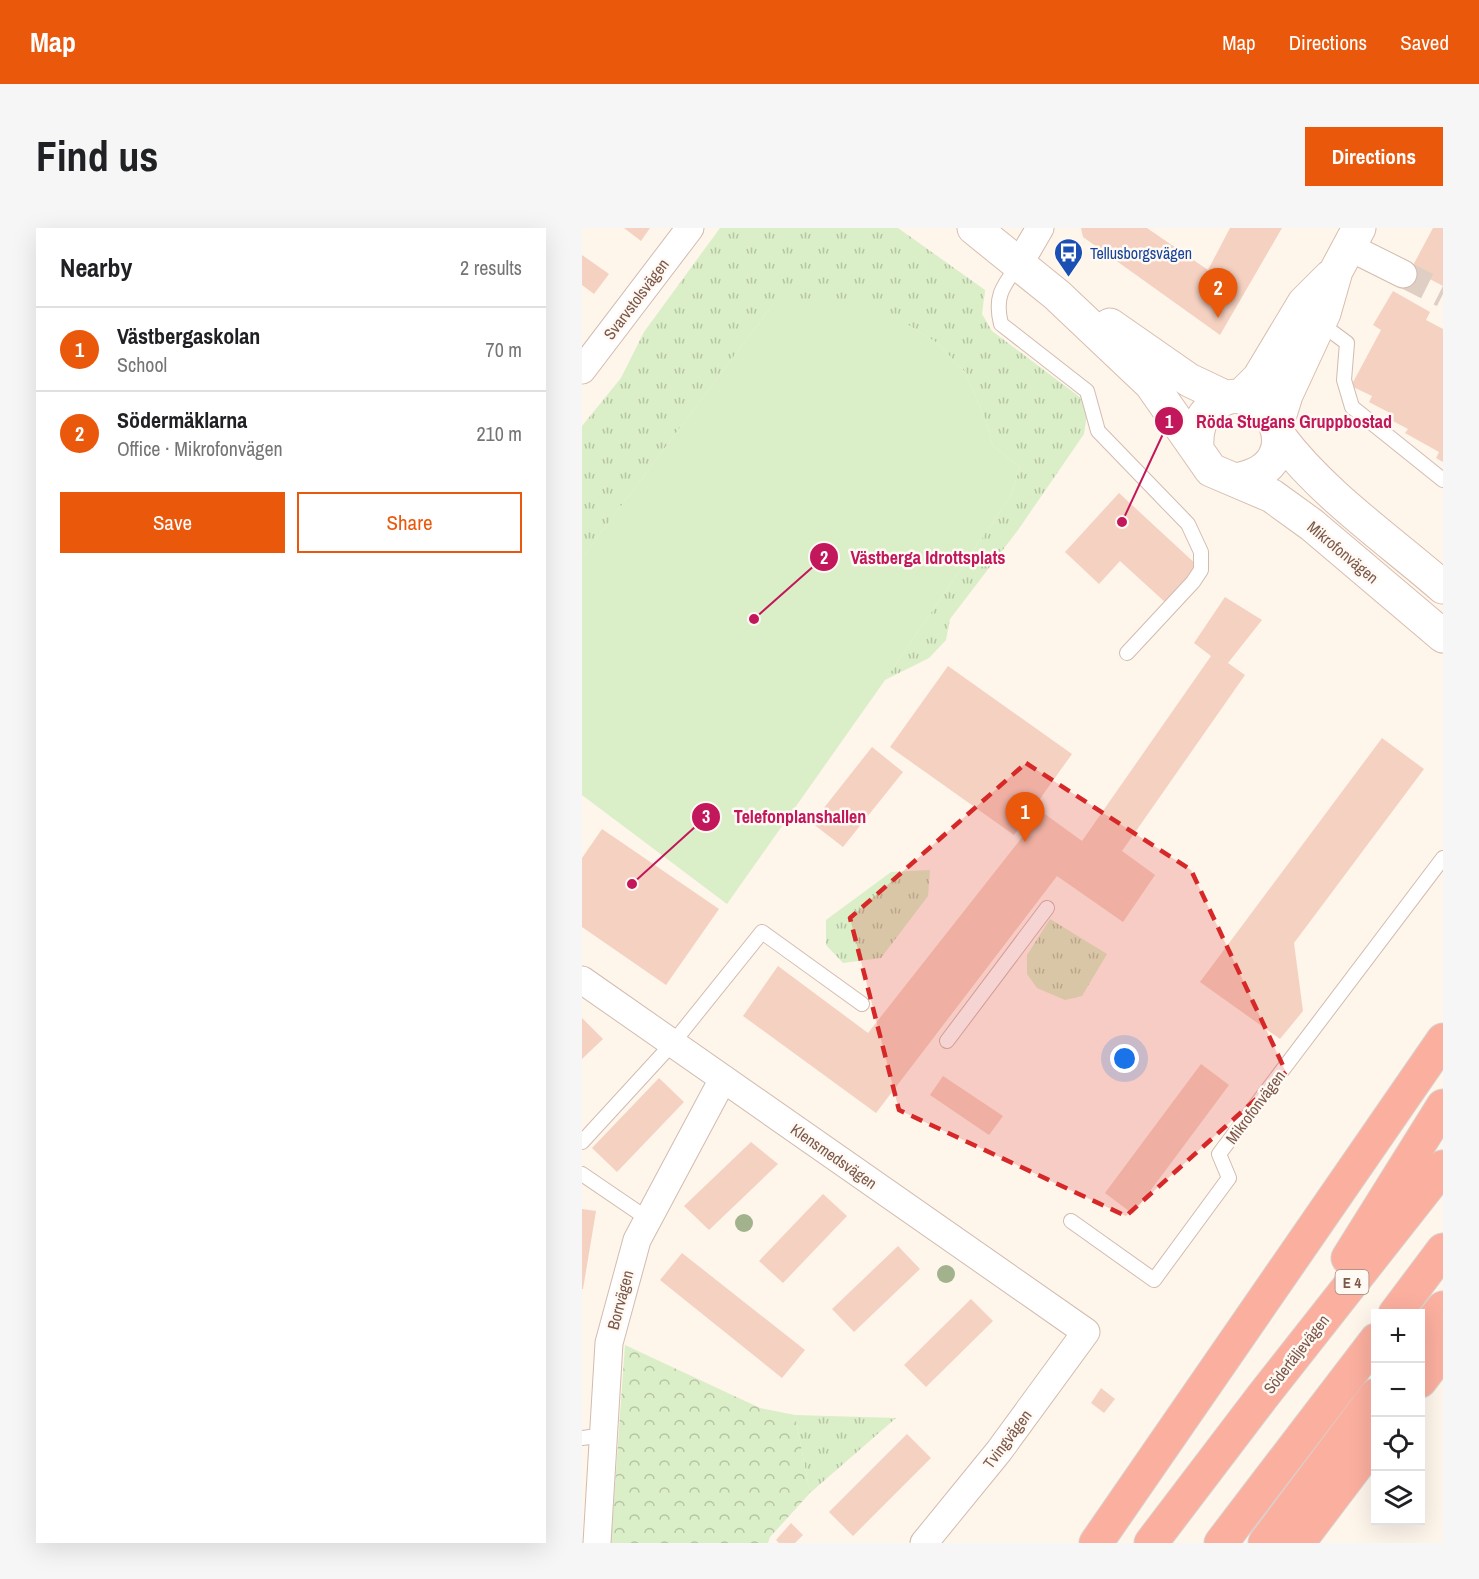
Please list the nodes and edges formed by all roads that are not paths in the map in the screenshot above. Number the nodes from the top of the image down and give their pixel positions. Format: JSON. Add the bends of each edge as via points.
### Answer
{"nodes":[{"id":1,"x":690,"y":228,"type":"edge"},
{"id":2,"x":974,"y":228,"type":"edge"},
{"id":3,"x":1040,"y":228,"type":"edge"},
{"id":4,"x":1348,"y":249,"type":"edge"},
{"id":5,"x":1019,"y":264,"type":"junction"},
{"id":6,"x":1403,"y":274,"type":"tunnel mouth"},
{"id":7,"x":1057,"y":295,"type":"junction"},
{"id":8,"x":1320,"y":323,"type":"junction"},
{"id":9,"x":582,"y":370,"type":"edge"},
{"id":10,"x":1234,"y":398,"type":"junction"},
{"id":11,"x":1278,"y":430,"type":"junction"},
{"id":12,"x":1197,"y":448,"type":"junction"},
{"id":13,"x":1235,"y":480,"type":"junction"},
{"id":14,"x":1443,"y":480,"type":"edge"},
{"id":15,"x":1443,"y":587,"type":"edge"},
{"id":16,"x":1443,"y":636,"type":"edge"},
{"id":17,"x":1127,"y":653,"type":"dead end"},
{"id":18,"x":1443,"y":858,"type":"edge"},
{"id":19,"x":1047,"y":908,"type":"dead end"},
{"id":20,"x":582,"y":980,"type":"edge"},
{"id":21,"x":862,"y":1004,"type":"dead end"},
{"id":22,"x":1443,"y":1040,"type":"edge"},
{"id":23,"x":947,"y":1041,"type":"dead end"},
{"id":24,"x":672,"y":1044,"type":"junction"},
{"id":25,"x":723,"y":1079,"type":"junction"},
{"id":26,"x":1443,"y":1106,"type":"edge"},
{"id":27,"x":582,"y":1142,"type":"edge"},
{"id":28,"x":1443,"y":1167,"type":"edge"},
{"id":29,"x":582,"y":1174,"type":"edge"},
{"id":30,"x":648,"y":1220,"type":"junction"},
{"id":31,"x":1071,"y":1221,"type":"dead end"},
{"id":32,"x":1443,"y":1250,"type":"edge"},
{"id":33,"x":1443,"y":1308,"type":"edge"},
{"id":34,"x":1399,"y":1309,"type":"edge"},
{"id":35,"x":1425,"y":1331,"type":"edge"},
{"id":36,"x":1086,"y":1332,"type":"joint"},
{"id":37,"x":1371,"y":1347,"type":"edge"},
{"id":38,"x":1443,"y":1351,"type":"edge"},
{"id":39,"x":1425,"y":1374,"type":"edge"},
{"id":40,"x":1262,"y":1397,"type":"junction"},
{"id":41,"x":1371,"y":1402,"type":"edge"},
{"id":42,"x":593,"y":1436,"type":"edge"},
{"id":43,"x":1371,"y":1447,"type":"edge"},
{"id":44,"x":597,"y":1543,"type":"edge"},
{"id":45,"x":924,"y":1543,"type":"edge"},
{"id":46,"x":1096,"y":1543,"type":"edge"},
{"id":47,"x":1151,"y":1543,"type":"edge"},
{"id":48,"x":1221,"y":1543,"type":"edge"},
{"id":49,"x":1265,"y":1543,"type":"edge"},
{"id":50,"x":1298,"y":1543,"type":"edge"}],
"edges":[{"from":1,"to":9,"type":"street","name":"Svarvstolsvägen"},
{"from":2,"to":5,"type":"street","name":"Mikrofonvägen"},
{"from":3,"to":5,"type":"street"},
{"from":4,"to":6,"type":"street"},
{"from":4,"to":8,"type":"street"},
{"from":4,"to":10,"type":"street","via":[[1304,303],[1259,378]]},
{"from":5,"to":7,"type":"street","name":"Mikrofonvägen"},
{"from":5,"to":17,"type":"lane","via":[[1000,290],[1001,324],[1087,391],[1098,431],[1188,524],[1201,552],[1201,570],[1193,582]]},
{"from":7,"to":10,"type":"street","name":"Mikrofonvägen","via":[[1129,336],[1189,380]]},
{"from":7,"to":12,"type":"street","name":"Mikrofonvägen","via":[[1151,384]]},
{"from":8,"to":11,"type":"street","via":[[1286,395]]},
{"from":8,"to":14,"type":"lane","via":[[1347,343],[1344,380],[1352,407]]},
{"from":10,"to":11,"type":"street","name":"Mikrofonvägen","via":[[1263,406]]},
{"from":10,"to":12,"type":"street","via":[[1206,411]]},
{"from":11,"to":13,"type":"street","via":[[1277,453],[1267,468],[1252,477]]},
{"from":11,"to":15,"type":"street","name":"Mikrofonvägen","via":[[1294,456],[1325,486]]},
{"from":12,"to":13,"type":"street","name":"Mikrofonvägen","via":[[1211,470]]},
{"from":13,"to":16,"type":"street","name":"Mikrofonvägen","via":[[1272,496],[1312,525]]},
{"from":18,"to":31,"type":"lane","name":"Mikrofonvägen","via":[[1220,1154],[1229,1178],[1154,1280]]},
{"from":19,"to":23,"type":"lane"},
{"from":20,"to":24,"type":"street","name":"Klensmedsvägen"},
{"from":21,"to":24,"type":"lane","via":[[762,932]]},
{"from":22,"to":46,"type":"highway"},
{"from":24,"to":25,"type":"street","name":"Klensmedsvägen"},
{"from":24,"to":27,"type":"lane"},
{"from":25,"to":30,"type":"street","name":"Borrvägen"},
{"from":25,"to":36,"type":"street","name":"Klensmedsvägen"},
{"from":26,"to":40,"type":"highway"},
{"from":28,"to":40,"type":"highway","name":"Södertäljevägen","number":"E 4"},
{"from":29,"to":30,"type":"lane"},
{"from":30,"to":42,"type":"street","name":"Borrvägen","via":[[637,1240],[609,1343]]},
{"from":32,"to":34,"type":"highway"},
{"from":33,"to":35,"type":"highway"},
{"from":36,"to":45,"type":"street","name":"Tvingvägen","via":[[999,1451]]},
{"from":37,"to":48,"type":"highway"},
{"from":38,"to":39,"type":"highway"},
{"from":40,"to":47,"type":"highway","name":"Södertäljevägen","number":"E 4"},
{"from":41,"to":49,"type":"highway"},
{"from":42,"to":44,"type":"street","name":"Borrvägen"},
{"from":43,"to":50,"type":"highway"}]}
